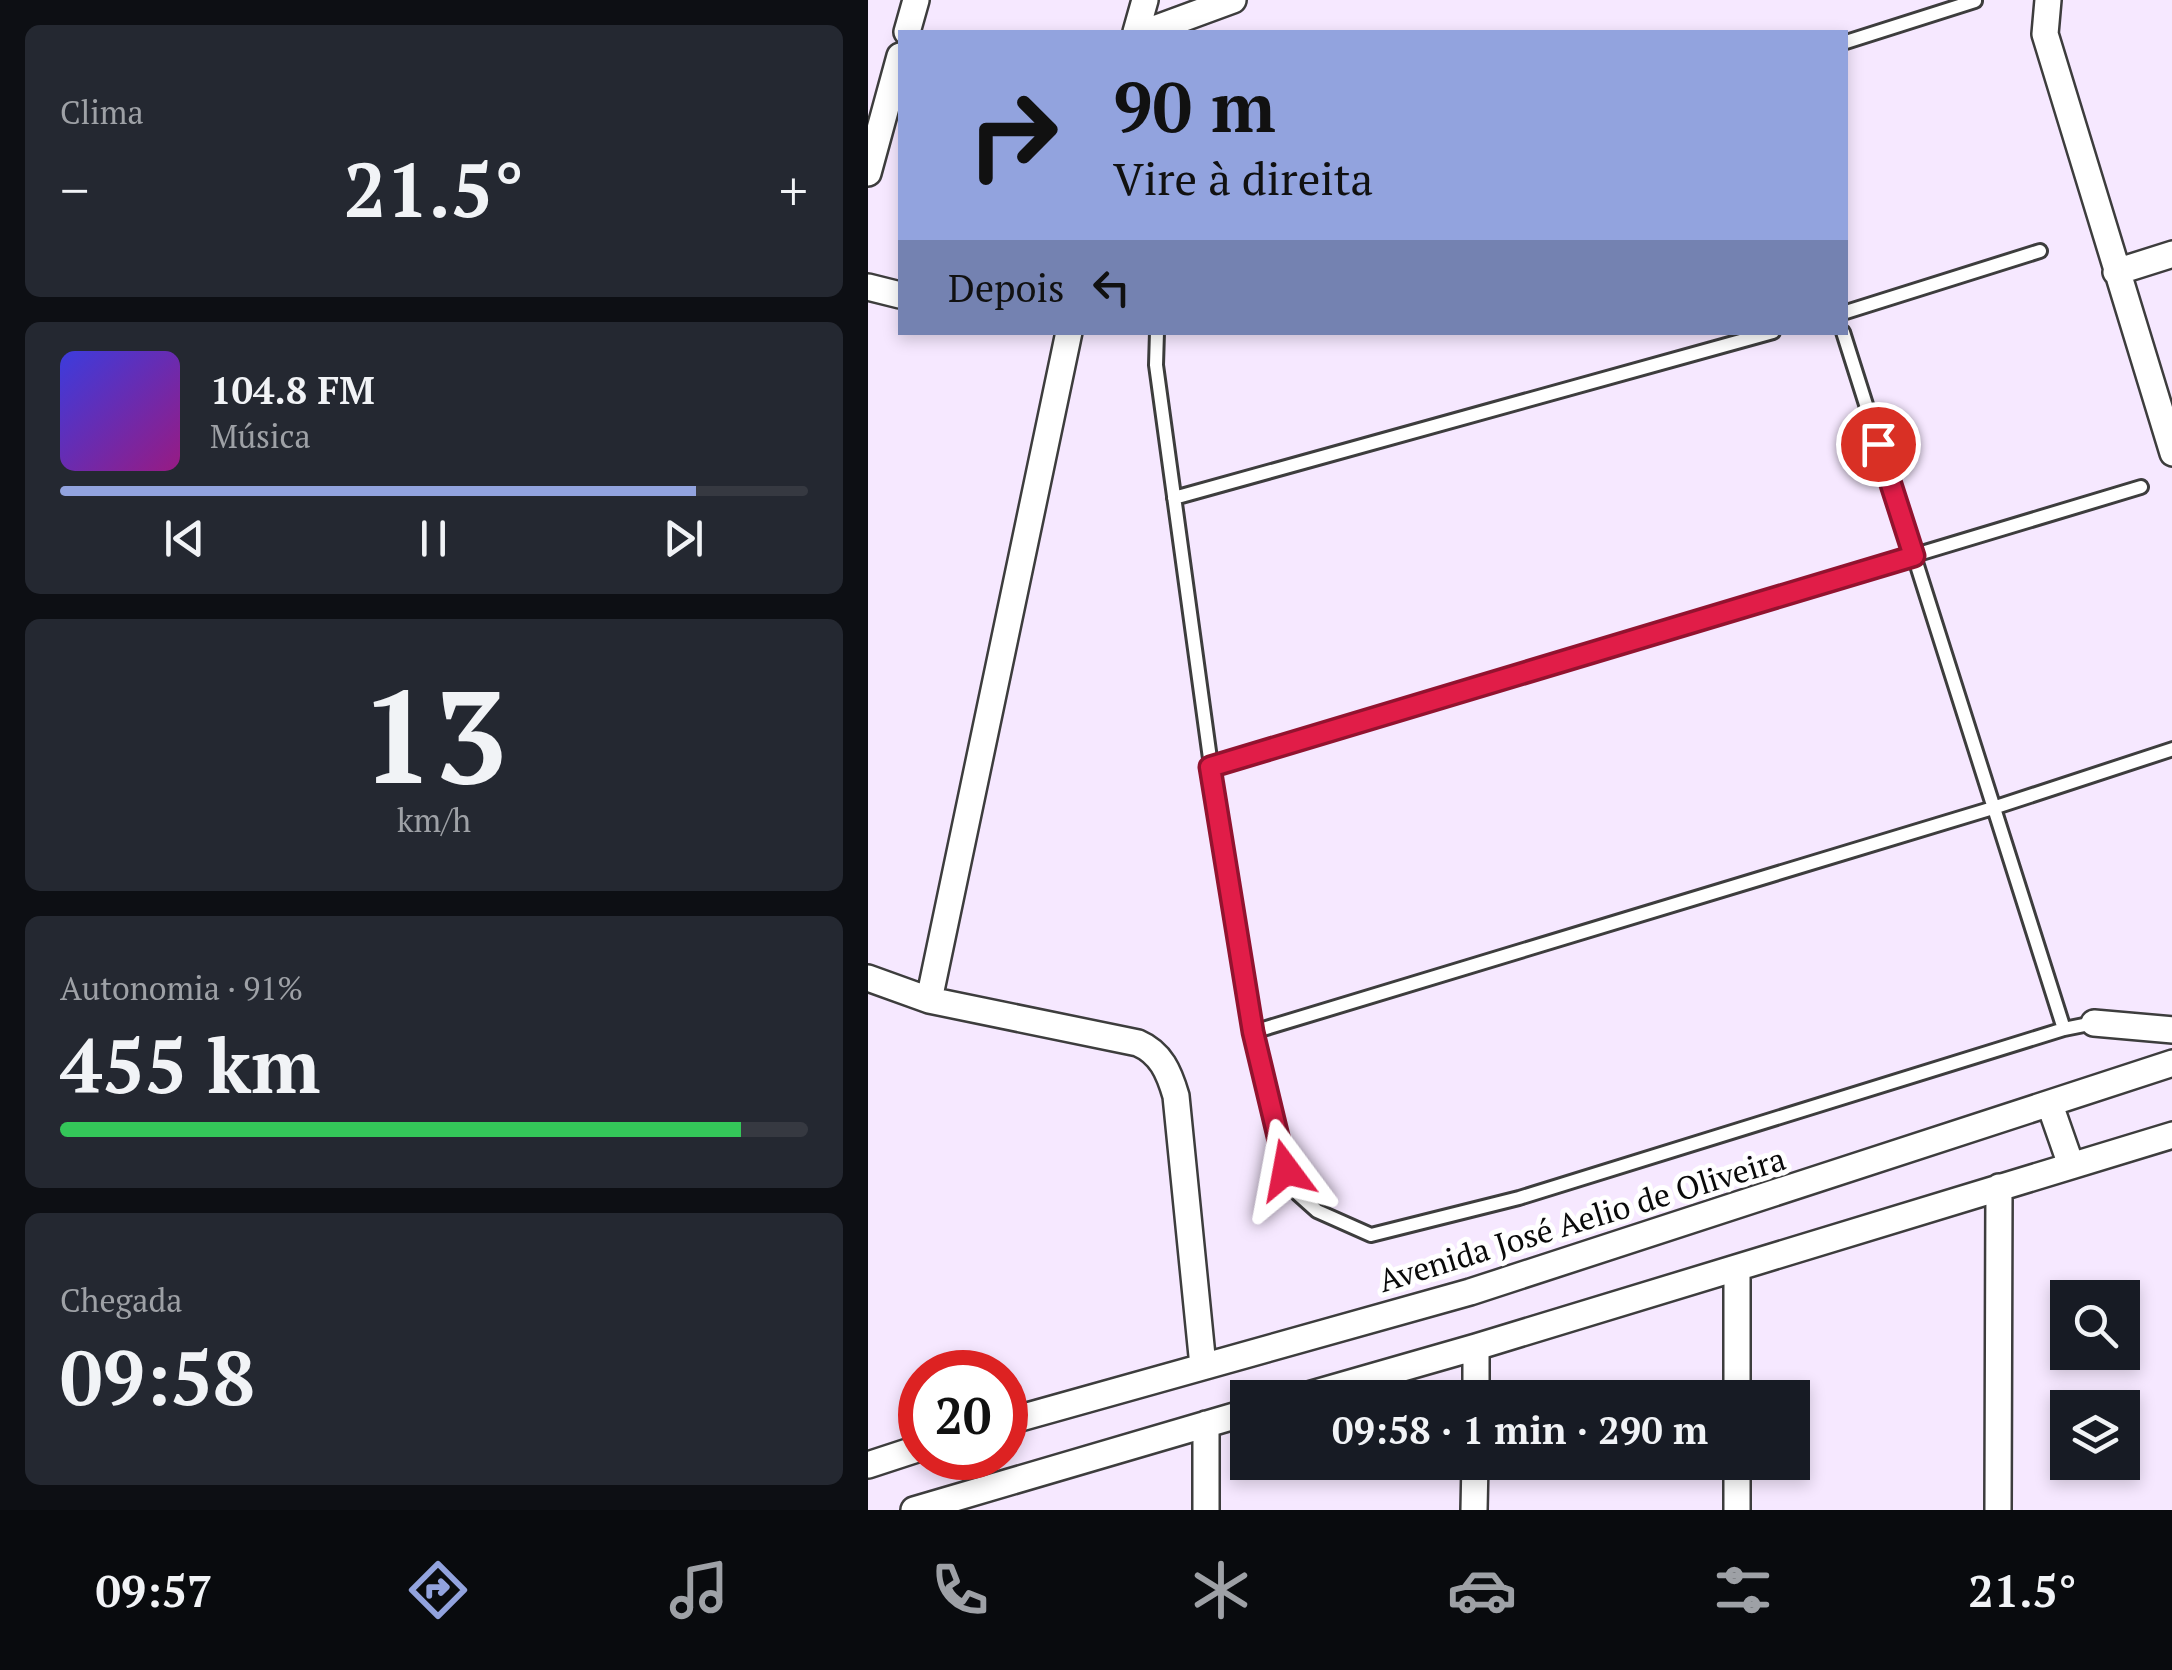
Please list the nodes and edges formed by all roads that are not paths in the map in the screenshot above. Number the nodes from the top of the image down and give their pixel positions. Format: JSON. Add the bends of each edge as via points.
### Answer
{"nodes":[{"id":1,"x":916,"y":0,"type":"edge"},
{"id":2,"x":1145,"y":0,"type":"edge"},
{"id":3,"x":1233,"y":0,"type":"edge"},
{"id":4,"x":2048,"y":0,"type":"edge"},
{"id":5,"x":1975,"y":1,"type":"edge"},
{"id":6,"x":908,"y":30,"type":"edge"},
{"id":7,"x":1137,"y":30,"type":"edge"},
{"id":8,"x":1151,"y":30,"type":"edge"},
{"id":9,"x":1848,"y":41,"type":"edge"},
{"id":10,"x":898,"y":63,"type":"edge"},
{"id":11,"x":868,"y":173,"type":"edge"},
{"id":12,"x":2040,"y":250,"type":"dead end"},
{"id":13,"x":2172,"y":254,"type":"edge"},
{"id":14,"x":2116,"y":272,"type":"junction"},
{"id":15,"x":868,"y":287,"type":"edge"},
{"id":16,"x":898,"y":294,"type":"edge"},
{"id":17,"x":1848,"y":311,"type":"edge"},
{"id":18,"x":1067,"y":335,"type":"edge"},
{"id":19,"x":1156,"y":335,"type":"edge"},
{"id":20,"x":1762,"y":335,"type":"edge"},
{"id":21,"x":1844,"y":335,"type":"edge"},
{"id":22,"x":2172,"y":453,"type":"edge"},
{"id":23,"x":2141,"y":487,"type":"dead end"},
{"id":24,"x":1174,"y":498,"type":"junction"},
{"id":25,"x":1914,"y":556,"type":"junction"},
{"id":26,"x":2172,"y":749,"type":"edge"},
{"id":27,"x":1210,"y":767,"type":"junction"},
{"id":28,"x":1993,"y":808,"type":"junction"},
{"id":29,"x":868,"y":978,"type":"edge"},
{"id":30,"x":929,"y":1000,"type":"junction"},
{"id":31,"x":2094,"y":1023,"type":"joint"},
{"id":32,"x":2064,"y":1029,"type":"junction"},
{"id":33,"x":2172,"y":1030,"type":"edge"},
{"id":34,"x":1253,"y":1032,"type":"junction"},
{"id":35,"x":2172,"y":1063,"type":"edge"},
{"id":36,"x":2050,"y":1105,"type":"junction"},
{"id":37,"x":2172,"y":1135,"type":"edge"},
{"id":38,"x":2071,"y":1164,"type":"junction"},
{"id":39,"x":1999,"y":1187,"type":"junction"},
{"id":40,"x":1736,"y":1268,"type":"junction"},
{"id":41,"x":1476,"y":1347,"type":"junction"},
{"id":42,"x":1203,"y":1366,"type":"junction"},
{"id":43,"x":1361,"y":1380,"type":"edge"},
{"id":44,"x":1476,"y":1380,"type":"edge"},
{"id":45,"x":1736,"y":1380,"type":"edge"},
{"id":46,"x":1028,"y":1416,"type":"edge"},
{"id":47,"x":1230,"y":1417,"type":"edge"},
{"id":48,"x":1206,"y":1424,"type":"junction"},
{"id":49,"x":898,"y":1455,"type":"edge"},
{"id":50,"x":868,"y":1464,"type":"edge"},
{"id":51,"x":1475,"y":1480,"type":"edge"},
{"id":52,"x":1736,"y":1480,"type":"edge"},
{"id":53,"x":914,"y":1510,"type":"edge"},
{"id":54,"x":1206,"y":1510,"type":"edge"},
{"id":55,"x":1474,"y":1510,"type":"edge"},
{"id":56,"x":1736,"y":1510,"type":"edge"},
{"id":57,"x":1998,"y":1510,"type":"edge"}],
"edges":[{"from":1,"to":6,"type":"street"},
{"from":2,"to":7,"type":"street"},
{"from":3,"to":8,"type":"street"},
{"from":4,"to":14,"type":"street","via":[[2045,34]]},
{"from":5,"to":9,"type":"lane"},
{"from":10,"to":11,"type":"street"},
{"from":12,"to":17,"type":"lane"},
{"from":13,"to":14,"type":"street"},
{"from":14,"to":22,"type":"street"},
{"from":15,"to":16,"type":"street"},
{"from":18,"to":30,"type":"street"},
{"from":19,"to":24,"type":"lane"},
{"from":20,"to":24,"type":"lane"},
{"from":21,"to":25,"type":"lane"},
{"from":23,"to":25,"type":"lane"},
{"from":24,"to":27,"type":"lane"},
{"from":25,"to":27,"type":"lane"},
{"from":25,"to":28,"type":"lane"},
{"from":26,"to":28,"type":"lane"},
{"from":27,"to":34,"type":"lane"},
{"from":28,"to":32,"type":"lane"},
{"from":28,"to":34,"type":"lane"},
{"from":29,"to":30,"type":"street"},
{"from":30,"to":42,"type":"street","via":[[1154,1050],[1176,1096]]},
{"from":31,"to":32,"type":"lane"},
{"from":31,"to":33,"type":"street"},
{"from":32,"to":34,"type":"lane","via":[[1519,1198],[1371,1235],[1318,1211],[1298,1194],[1286,1170]]},
{"from":35,"to":36,"type":"street","name":"Avenida José Aelio de Oliveira"},
{"from":36,"to":38,"type":"street"},
{"from":36,"to":42,"type":"street","name":"Avenida José Aelio de Oliveira","via":[[1470,1292]]},
{"from":37,"to":38,"type":"street"},
{"from":38,"to":39,"type":"street"},
{"from":39,"to":40,"type":"street"},
{"from":39,"to":57,"type":"street"},
{"from":40,"to":41,"type":"street"},
{"from":40,"to":45,"type":"street"},
{"from":41,"to":43,"type":"street"},
{"from":41,"to":44,"type":"street"},
{"from":42,"to":46,"type":"street","name":"Avenida José Aelio de Oliveira"},
{"from":47,"to":48,"type":"street"},
{"from":48,"to":53,"type":"street"},
{"from":48,"to":54,"type":"street"},
{"from":49,"to":50,"type":"street"},
{"from":51,"to":55,"type":"street"},
{"from":52,"to":56,"type":"street"}]}
